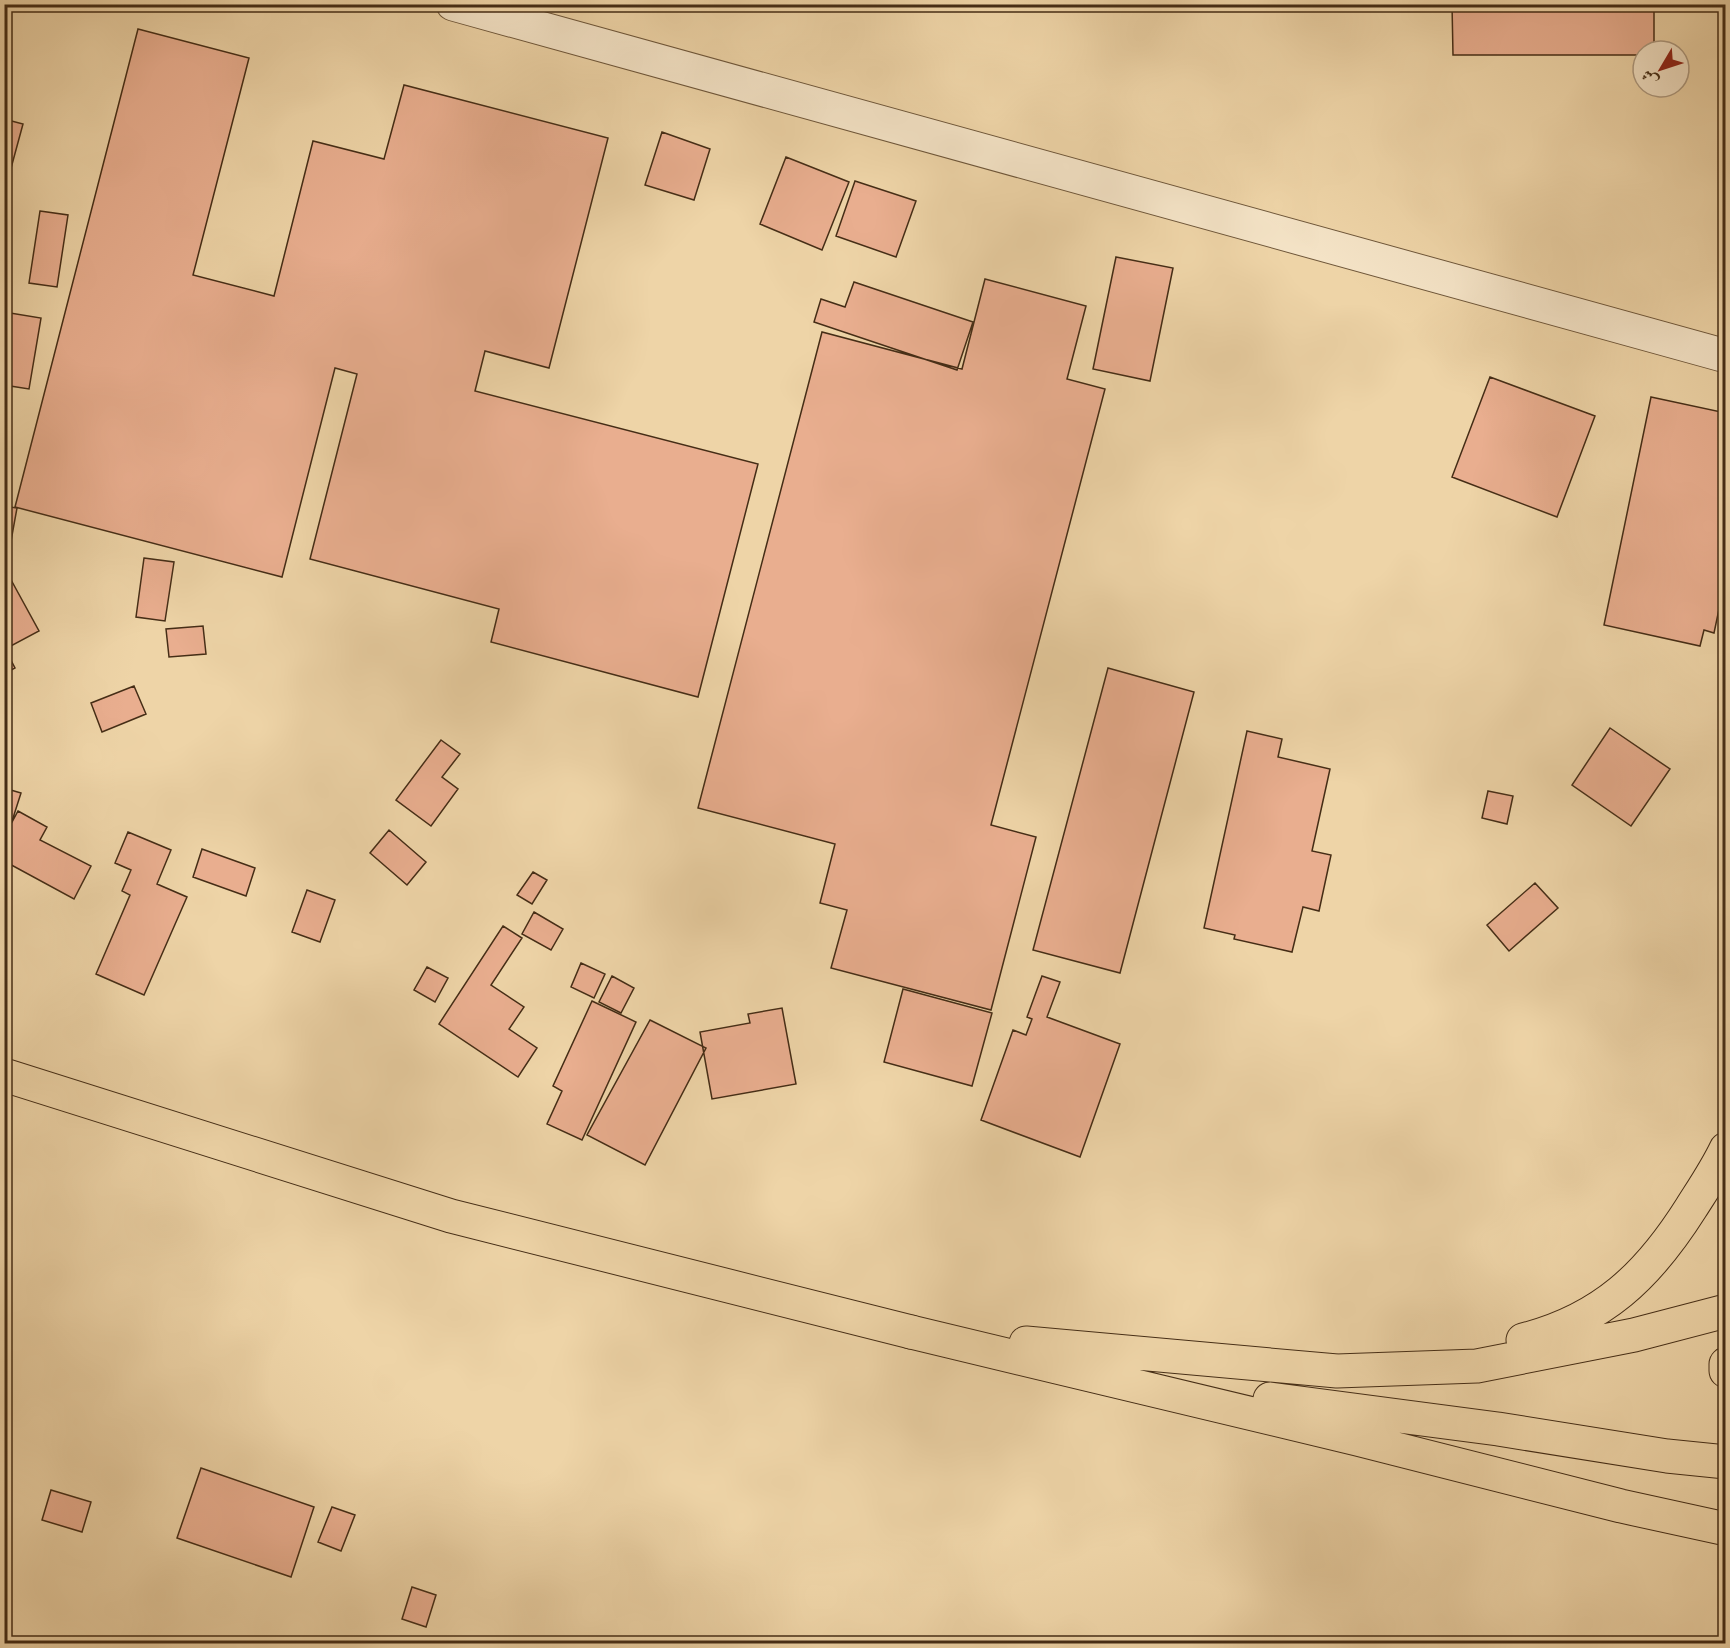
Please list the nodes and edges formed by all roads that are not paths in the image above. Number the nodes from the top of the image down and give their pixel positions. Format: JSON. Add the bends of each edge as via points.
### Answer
{"nodes":[{"id":1,"x":453,"y":4,"type":"edge"},
{"id":2,"x":1725,"y":356,"type":"edge"},
{"id":3,"x":4,"y":1075,"type":"edge"},
{"id":4,"x":1725,"y":1149,"type":"edge"},
{"id":5,"x":1725,"y":1311,"type":"edge"},
{"id":6,"x":911,"y":1332,"type":"junction"},
{"id":7,"x":1725,"y":1364,"type":"edge"},
{"id":8,"x":1413,"y":1368,"type":"junction"},
{"id":9,"x":1725,"y":1371,"type":"edge"},
{"id":10,"x":1725,"y":1462,"type":"edge"},
{"id":11,"x":1725,"y":1529,"type":"edge"}],
"edges":[{"from":1,"to":2,"type":"street"},
{"from":3,"to":6,"type":"main road","via":[[451,1216]]},
{"from":4,"to":8,"type":"main road","via":[[1669,1242],[1633,1283],[1590,1315],[1535,1337]]},
{"from":5,"to":8,"type":"main road","via":[[1634,1335],[1477,1366]]},
{"from":6,"to":8,"type":"main road","via":[[1337,1371]]},
{"from":6,"to":10,"type":"main road","via":[[1260,1398]]},
{"from":6,"to":11,"type":"main road"},
{"from":7,"to":9,"type":"main road"}]}
